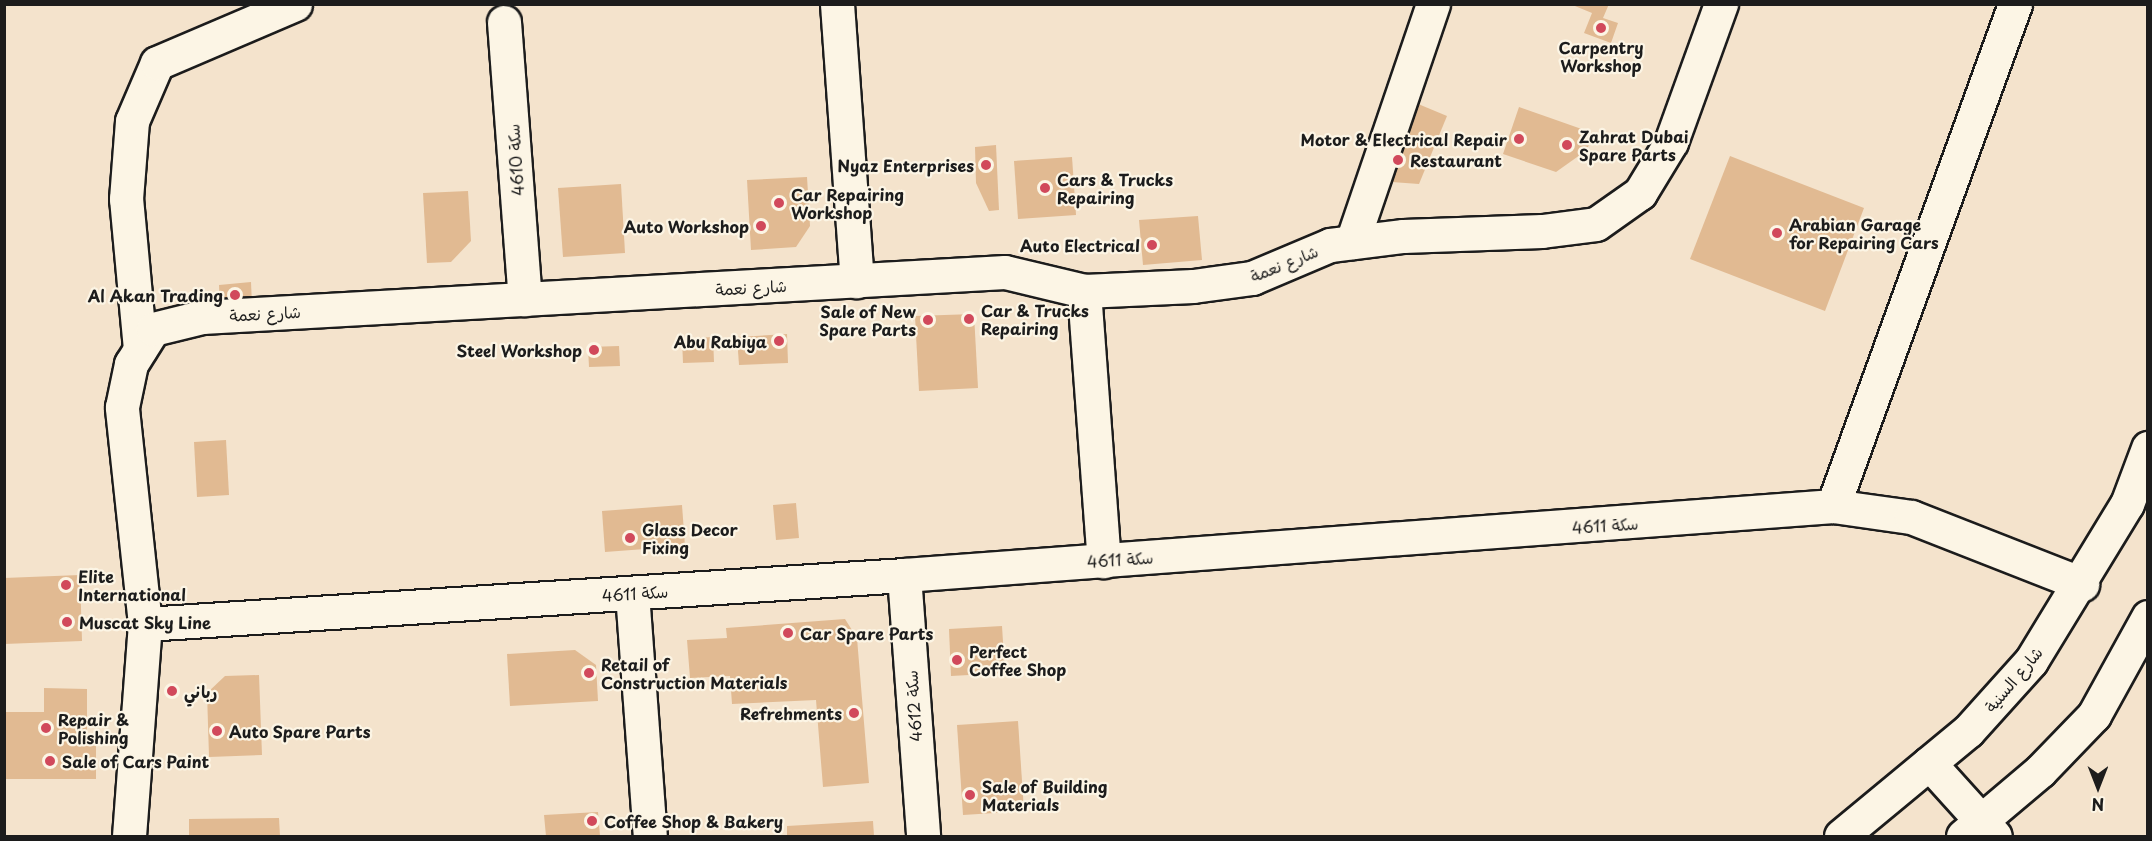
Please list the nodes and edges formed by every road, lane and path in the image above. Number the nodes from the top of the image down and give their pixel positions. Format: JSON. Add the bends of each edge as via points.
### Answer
{"nodes":[{"id":1,"x":295,"y":4,"type":"edge"},
{"id":2,"x":837,"y":4,"type":"edge"},
{"id":3,"x":1433,"y":4,"type":"edge"},
{"id":4,"x":1721,"y":4,"type":"edge"},
{"id":5,"x":2015,"y":4,"type":"edge"},
{"id":6,"x":504,"y":22,"type":"dead end"},
{"id":7,"x":1352,"y":242,"type":"junction"},
{"id":8,"x":857,"y":281,"type":"junction"},
{"id":9,"x":1084,"y":291,"type":"junction"},
{"id":10,"x":525,"y":299,"type":"junction"},
{"id":11,"x":140,"y":349,"type":"junction"},
{"id":12,"x":2147,"y":449,"type":"edge"},
{"id":13,"x":1833,"y":506,"type":"junction"},
{"id":14,"x":1104,"y":561,"type":"junction"},
{"id":15,"x":904,"y":575,"type":"junction"},
{"id":16,"x":2082,"y":584,"type":"junction"},
{"id":17,"x":632,"y":593,"type":"junction"},
{"id":18,"x":2148,"y":616,"type":"edge"},
{"id":19,"x":145,"y":624,"type":"junction"},
{"id":20,"x":1929,"y":763,"type":"junction"},
{"id":21,"x":1980,"y":832,"type":"edge"},
{"id":22,"x":129,"y":837,"type":"edge"},
{"id":23,"x":650,"y":837,"type":"edge"},
{"id":24,"x":922,"y":837,"type":"edge"},
{"id":25,"x":1841,"y":837,"type":"edge"}],
"edges":[{"from":1,"to":11,"type":"street","via":[[158,63],[144,92],[132,121],[126,199]]},
{"from":2,"to":8,"type":"street"},
{"from":3,"to":7,"type":"street"},
{"from":4,"to":7,"type":"street","name":"شارع نعمة","via":[[1671,142],[1640,193],[1596,224],[1542,231],[1403,236]]},
{"from":5,"to":13,"type":"street"},
{"from":6,"to":10,"type":"street","name":"سكة 4610"},
{"from":7,"to":9,"type":"street","name":"شارع نعمة","via":[[1330,245],[1252,278]]},
{"from":8,"to":9,"type":"street","name":"شارع نعمة","via":[[1005,272]]},
{"from":8,"to":10,"type":"street","name":"شارع نعمة"},
{"from":9,"to":14,"type":"street"},
{"from":10,"to":11,"type":"street","name":"شارع نعمة","via":[[202,317],[153,329]]},
{"from":11,"to":19,"type":"street","name":"شارع نعمة","via":[[131,364],[122,407]]},
{"from":12,"to":16,"type":"street","name":"شارع السنية","via":[[2127,504]]},
{"from":13,"to":14,"type":"street","name":"سكة 4611"},
{"from":13,"to":16,"type":"street","name":"سكة 4611","via":[[1911,517]]},
{"from":14,"to":15,"type":"street","name":"سكة 4611"},
{"from":15,"to":17,"type":"street","name":"سكة 4611"},
{"from":15,"to":24,"type":"street","name":"سكة 4612"},
{"from":16,"to":20,"type":"street","name":"شارع السنية","via":[[2031,662],[1968,731]]},
{"from":17,"to":19,"type":"street","name":"سكة 4611"},
{"from":17,"to":23,"type":"street"},
{"from":18,"to":21,"type":"street","via":[[2094,715]]},
{"from":19,"to":22,"type":"street","name":"شارع نعمة"},
{"from":20,"to":21,"type":"street"},
{"from":20,"to":25,"type":"street","name":"شارع السنية"}]}
